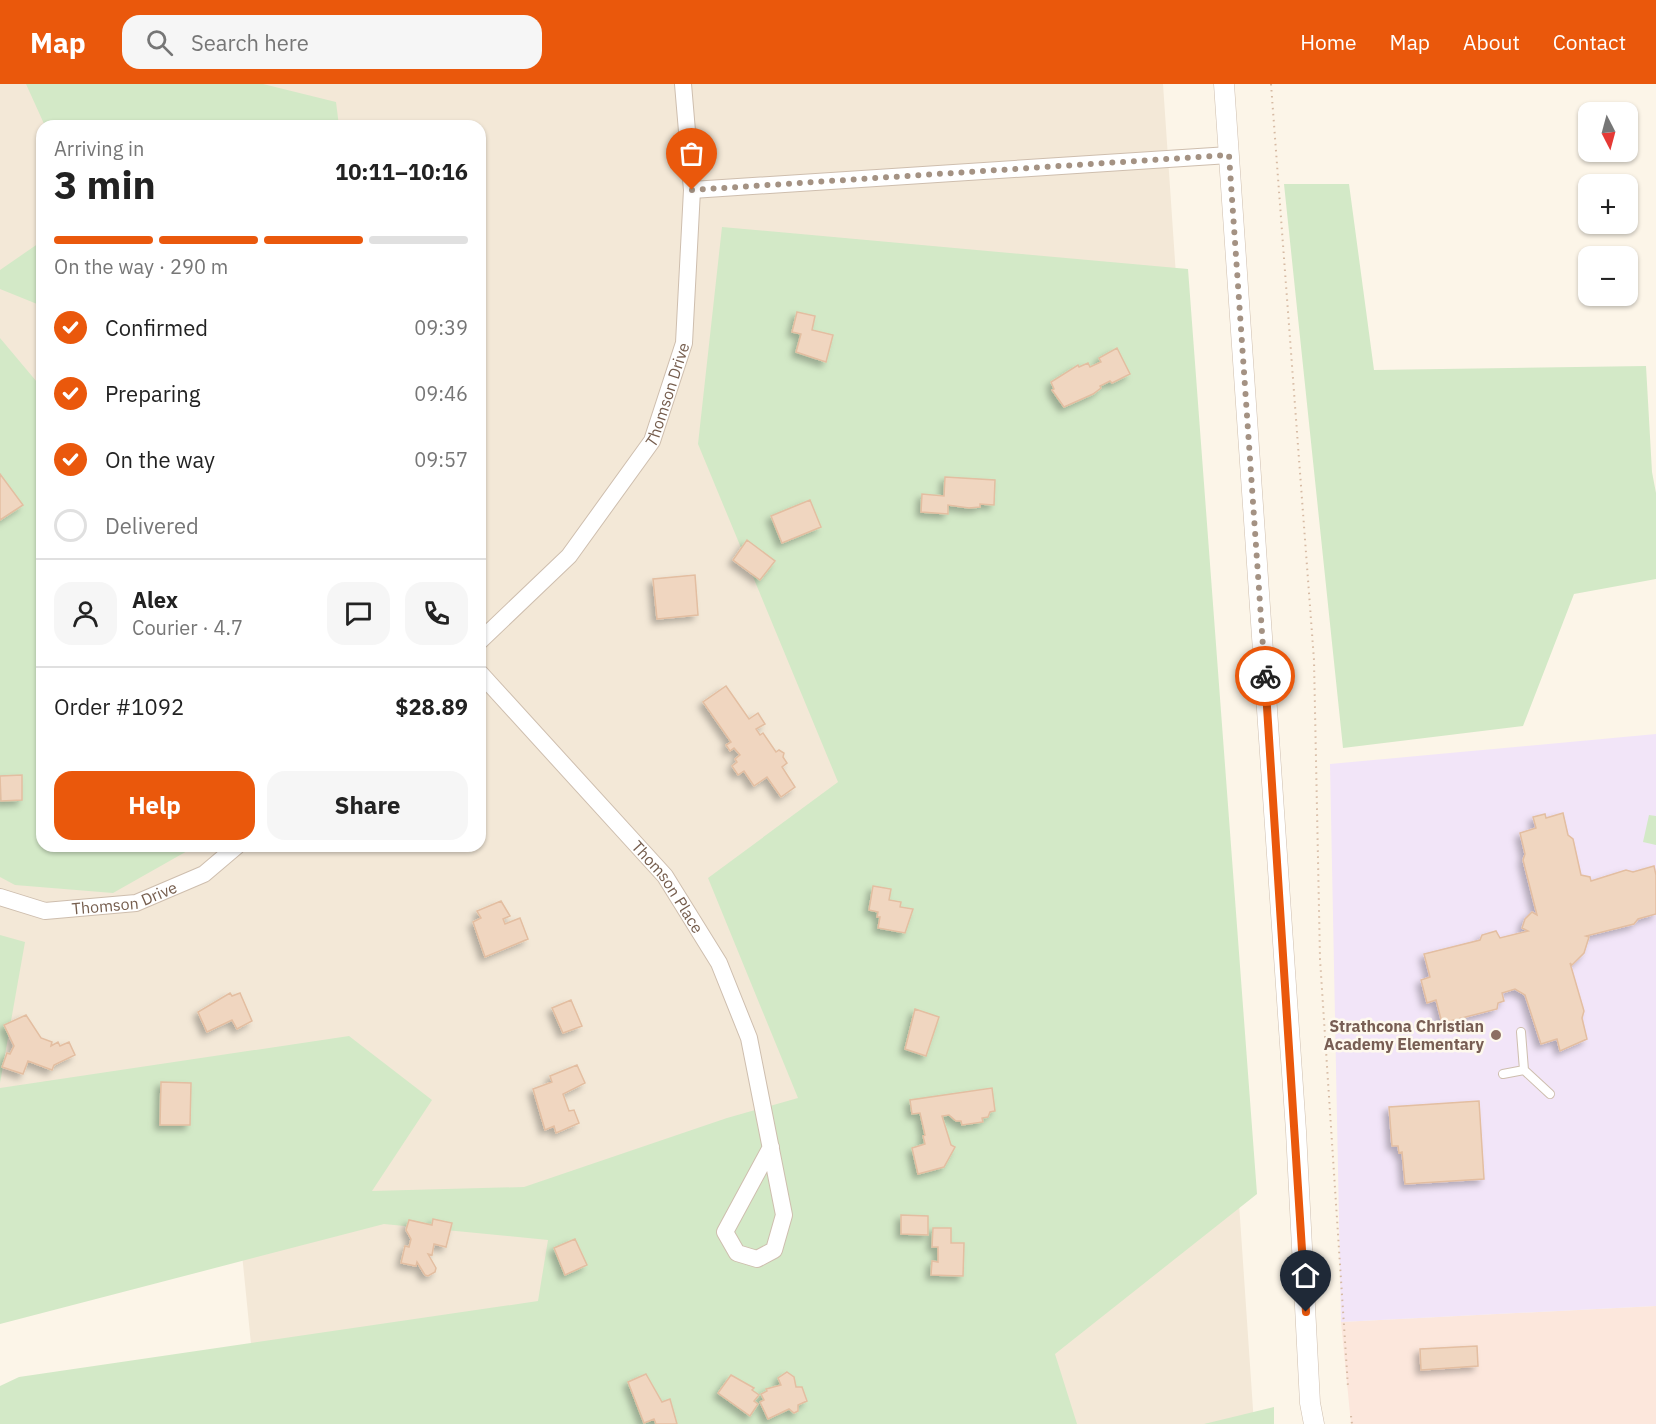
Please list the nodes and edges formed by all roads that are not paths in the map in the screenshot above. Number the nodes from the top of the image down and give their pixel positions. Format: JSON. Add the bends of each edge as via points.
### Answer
{"nodes":[{"id":1,"x":683,"y":84,"type":"edge"},
{"id":2,"x":1224,"y":84,"type":"edge"},
{"id":3,"x":1229,"y":155,"type":"junction"},
{"id":4,"x":692,"y":190,"type":"junction"},
{"id":5,"x":486,"y":635,"type":"edge"},
{"id":6,"x":486,"y":681,"type":"edge"},
{"id":7,"x":230,"y":852,"type":"edge"},
{"id":8,"x":0,"y":897,"type":"edge"},
{"id":9,"x":1521,"y":1032,"type":"dead end"},
{"id":10,"x":1524,"y":1070,"type":"junction"},
{"id":11,"x":1503,"y":1074,"type":"dead end"},
{"id":12,"x":1550,"y":1094,"type":"dead end"},
{"id":13,"x":771,"y":1147,"type":"junction"},
{"id":14,"x":1312,"y":1422,"type":"edge"}],
"edges":[{"from":1,"to":4,"type":"street","name":"Thomson Drive"},
{"from":2,"to":3,"type":"street"},
{"from":3,"to":4,"type":"street"},
{"from":3,"to":14,"type":"street","via":[[1295,1110]]},
{"from":4,"to":5,"type":"street","name":"Thomson Drive","via":[[684,343],[652,441],[569,556]]},
{"from":6,"to":13,"type":"street","name":"Thomson Place","via":[[665,876],[719,963],[749,1038]]},
{"from":7,"to":8,"type":"street","name":"Thomson Drive","via":[[204,874],[136,903],[45,911]]},
{"from":9,"to":10,"type":"lane"},
{"from":10,"to":11,"type":"lane"},
{"from":10,"to":12,"type":"lane"},
{"from":13,"to":13,"type":"street","name":"Thomson Place","via":[[725,1232],[737,1253],[758,1259],[774,1250],[784,1215]]}]}
